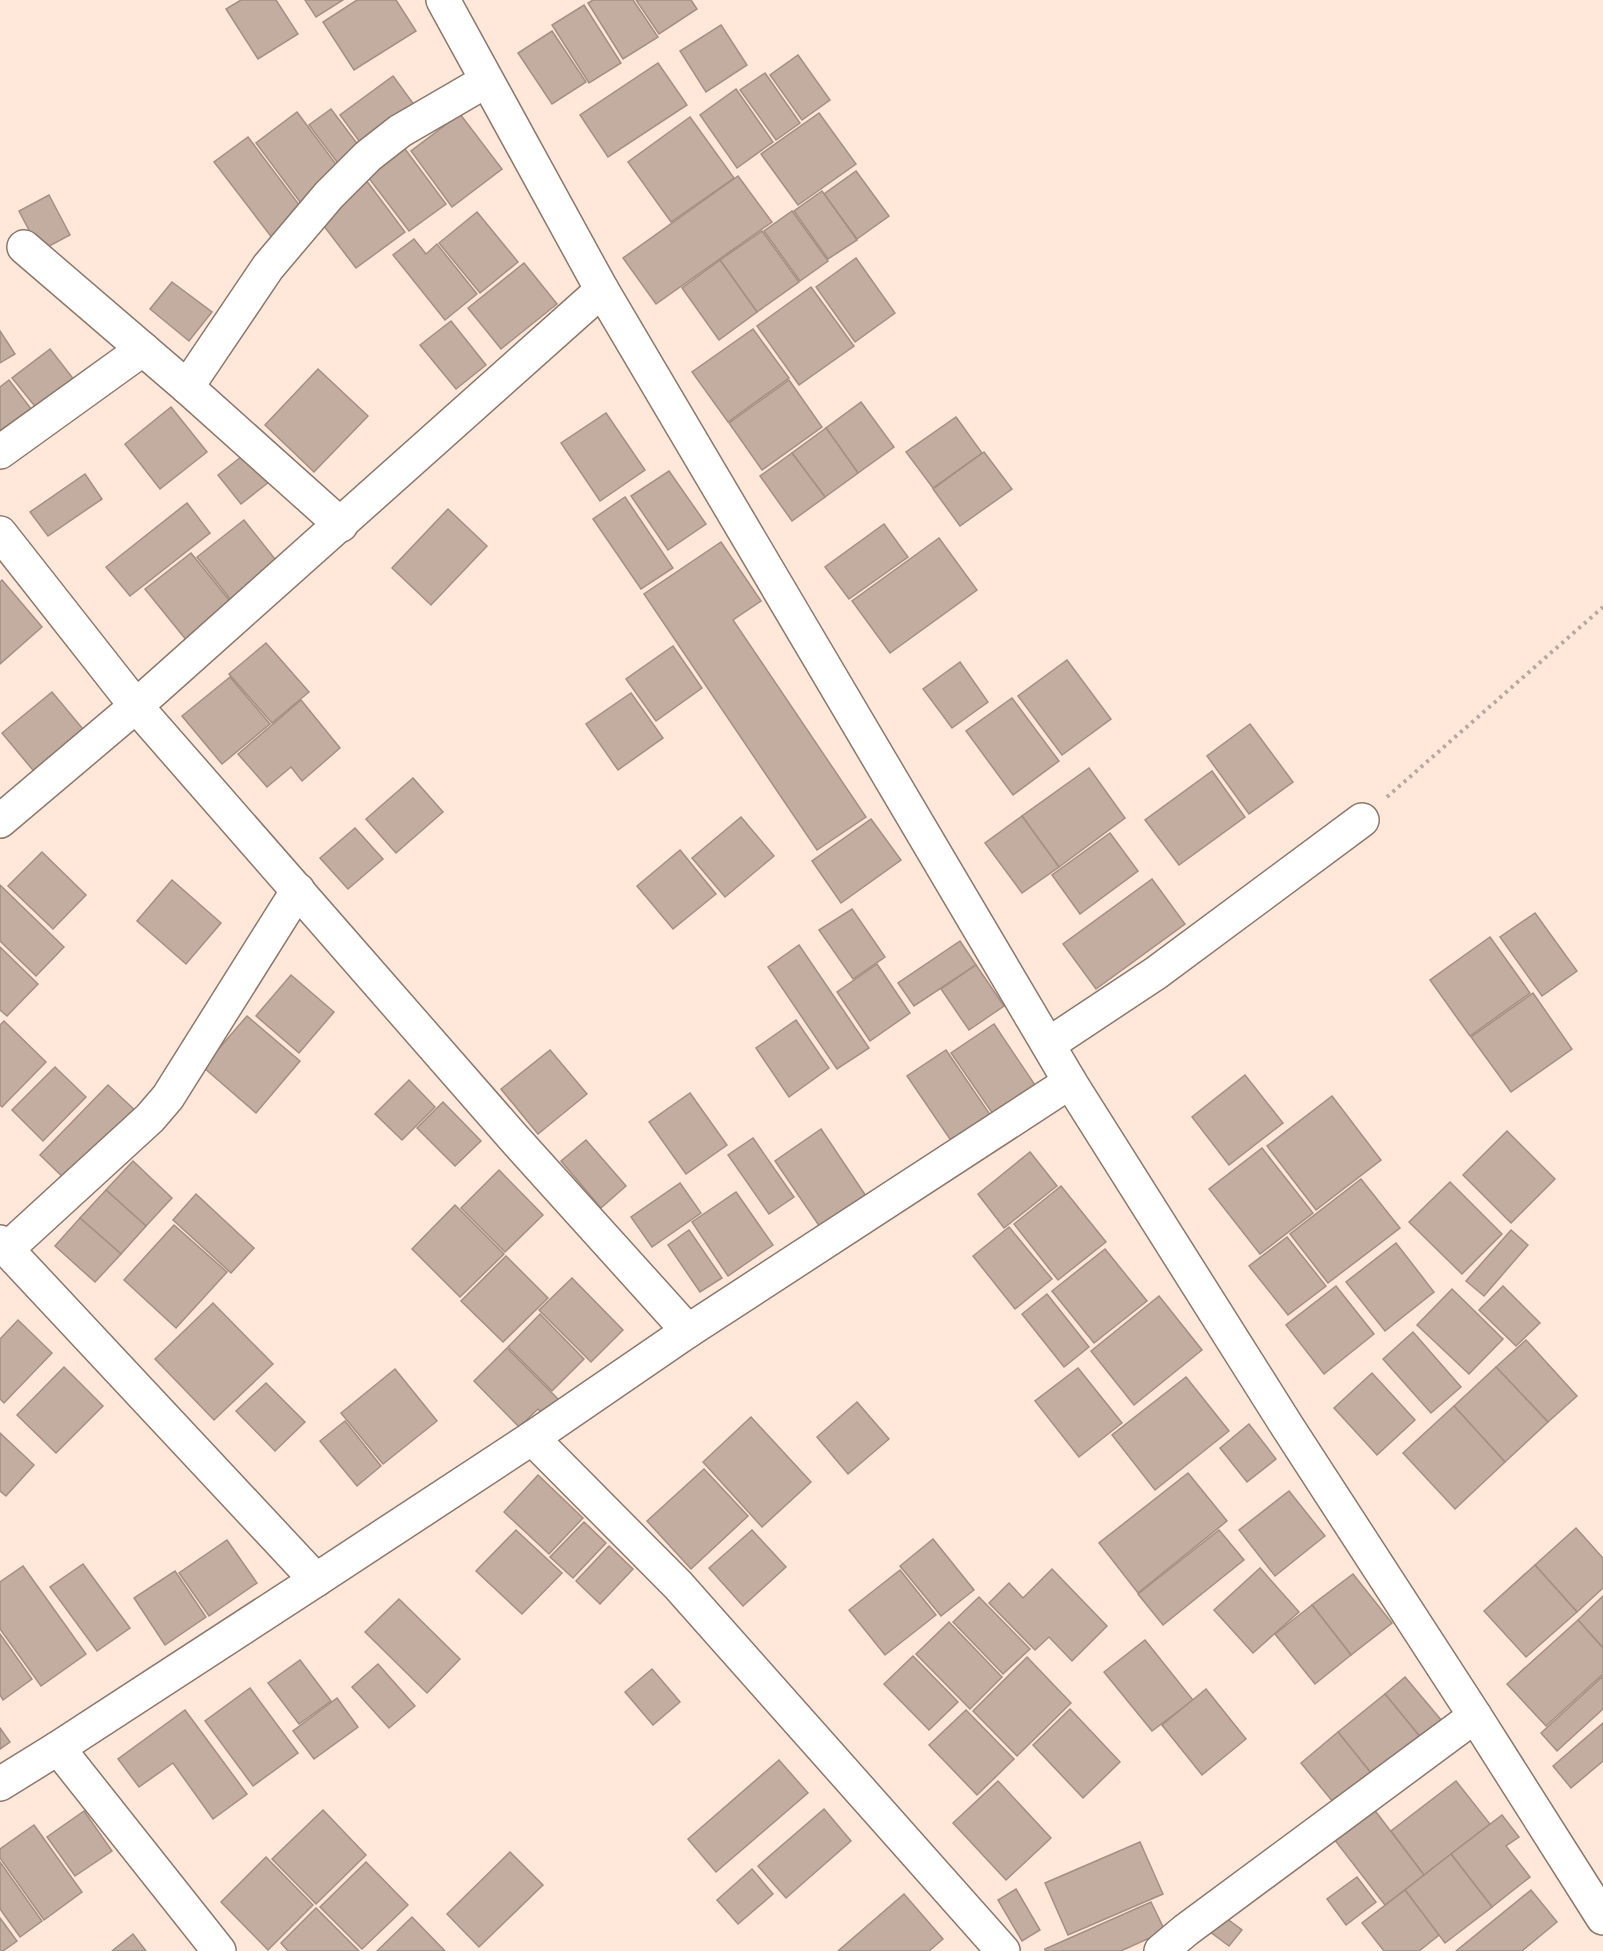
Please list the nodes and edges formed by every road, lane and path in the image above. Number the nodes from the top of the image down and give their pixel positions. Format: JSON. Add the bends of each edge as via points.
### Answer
{"nodes":[{"id":1,"x":443,"y":0,"type":"edge"},
{"id":2,"x":486,"y":81,"type":"junction"},
{"id":3,"x":24,"y":247,"type":"dead end"},
{"id":4,"x":602,"y":290,"type":"junction"},
{"id":5,"x":143,"y":349,"type":"junction"},
{"id":6,"x":187,"y":387,"type":"junction"},
{"id":7,"x":0,"y":452,"type":"edge"},
{"id":8,"x":341,"y":525,"type":"junction"},
{"id":9,"x":0,"y":533,"type":"edge"},
{"id":10,"x":1603,"y":607,"type":"edge"},
{"id":11,"x":136,"y":706,"type":"junction"},
{"id":12,"x":1362,"y":819,"type":"joint"},
{"id":13,"x":0,"y":821,"type":"edge"},
{"id":14,"x":298,"y":890,"type":"junction"},
{"id":15,"x":1049,"y":1044,"type":"junction"},
{"id":16,"x":1070,"y":1082,"type":"junction"},
{"id":17,"x":3,"y":1245,"type":"edge"},
{"id":18,"x":688,"y":1331,"type":"junction"},
{"id":19,"x":532,"y":1438,"type":"junction"},
{"id":20,"x":316,"y":1580,"type":"junction"},
{"id":21,"x":1475,"y":1716,"type":"junction"},
{"id":22,"x":58,"y":1748,"type":"junction"},
{"id":23,"x":0,"y":1784,"type":"edge"},
{"id":24,"x":1603,"y":1918,"type":"edge"},
{"id":25,"x":219,"y":1951,"type":"edge"},
{"id":26,"x":1003,"y":1951,"type":"edge"},
{"id":27,"x":1161,"y":1951,"type":"edge"}],
"edges":[{"from":1,"to":2,"type":"street"},
{"from":2,"to":4,"type":"street"},
{"from":2,"to":6,"type":"street","via":[[400,131],[329,195],[268,267]]},
{"from":3,"to":5,"type":"street"},
{"from":4,"to":8,"type":"street"},
{"from":4,"to":15,"type":"street"},
{"from":5,"to":6,"type":"street"},
{"from":5,"to":7,"type":"street"},
{"from":6,"to":8,"type":"street"},
{"from":8,"to":11,"type":"street"},
{"from":9,"to":11,"type":"street"},
{"from":10,"to":12,"type":"path"},
{"from":11,"to":13,"type":"street"},
{"from":11,"to":14,"type":"street"},
{"from":12,"to":15,"type":"street","via":[[1156,973]]},
{"from":14,"to":17,"type":"street","via":[[162,1104]]},
{"from":14,"to":18,"type":"street"},
{"from":15,"to":16,"type":"street"},
{"from":16,"to":18,"type":"street"},
{"from":16,"to":21,"type":"street"},
{"from":17,"to":20,"type":"street"},
{"from":18,"to":19,"type":"street"},
{"from":19,"to":20,"type":"street"},
{"from":19,"to":26,"type":"street","via":[[678,1585]]},
{"from":20,"to":22,"type":"street"},
{"from":21,"to":24,"type":"street"},
{"from":21,"to":27,"type":"street"},
{"from":22,"to":23,"type":"street"},
{"from":22,"to":25,"type":"street"}]}
